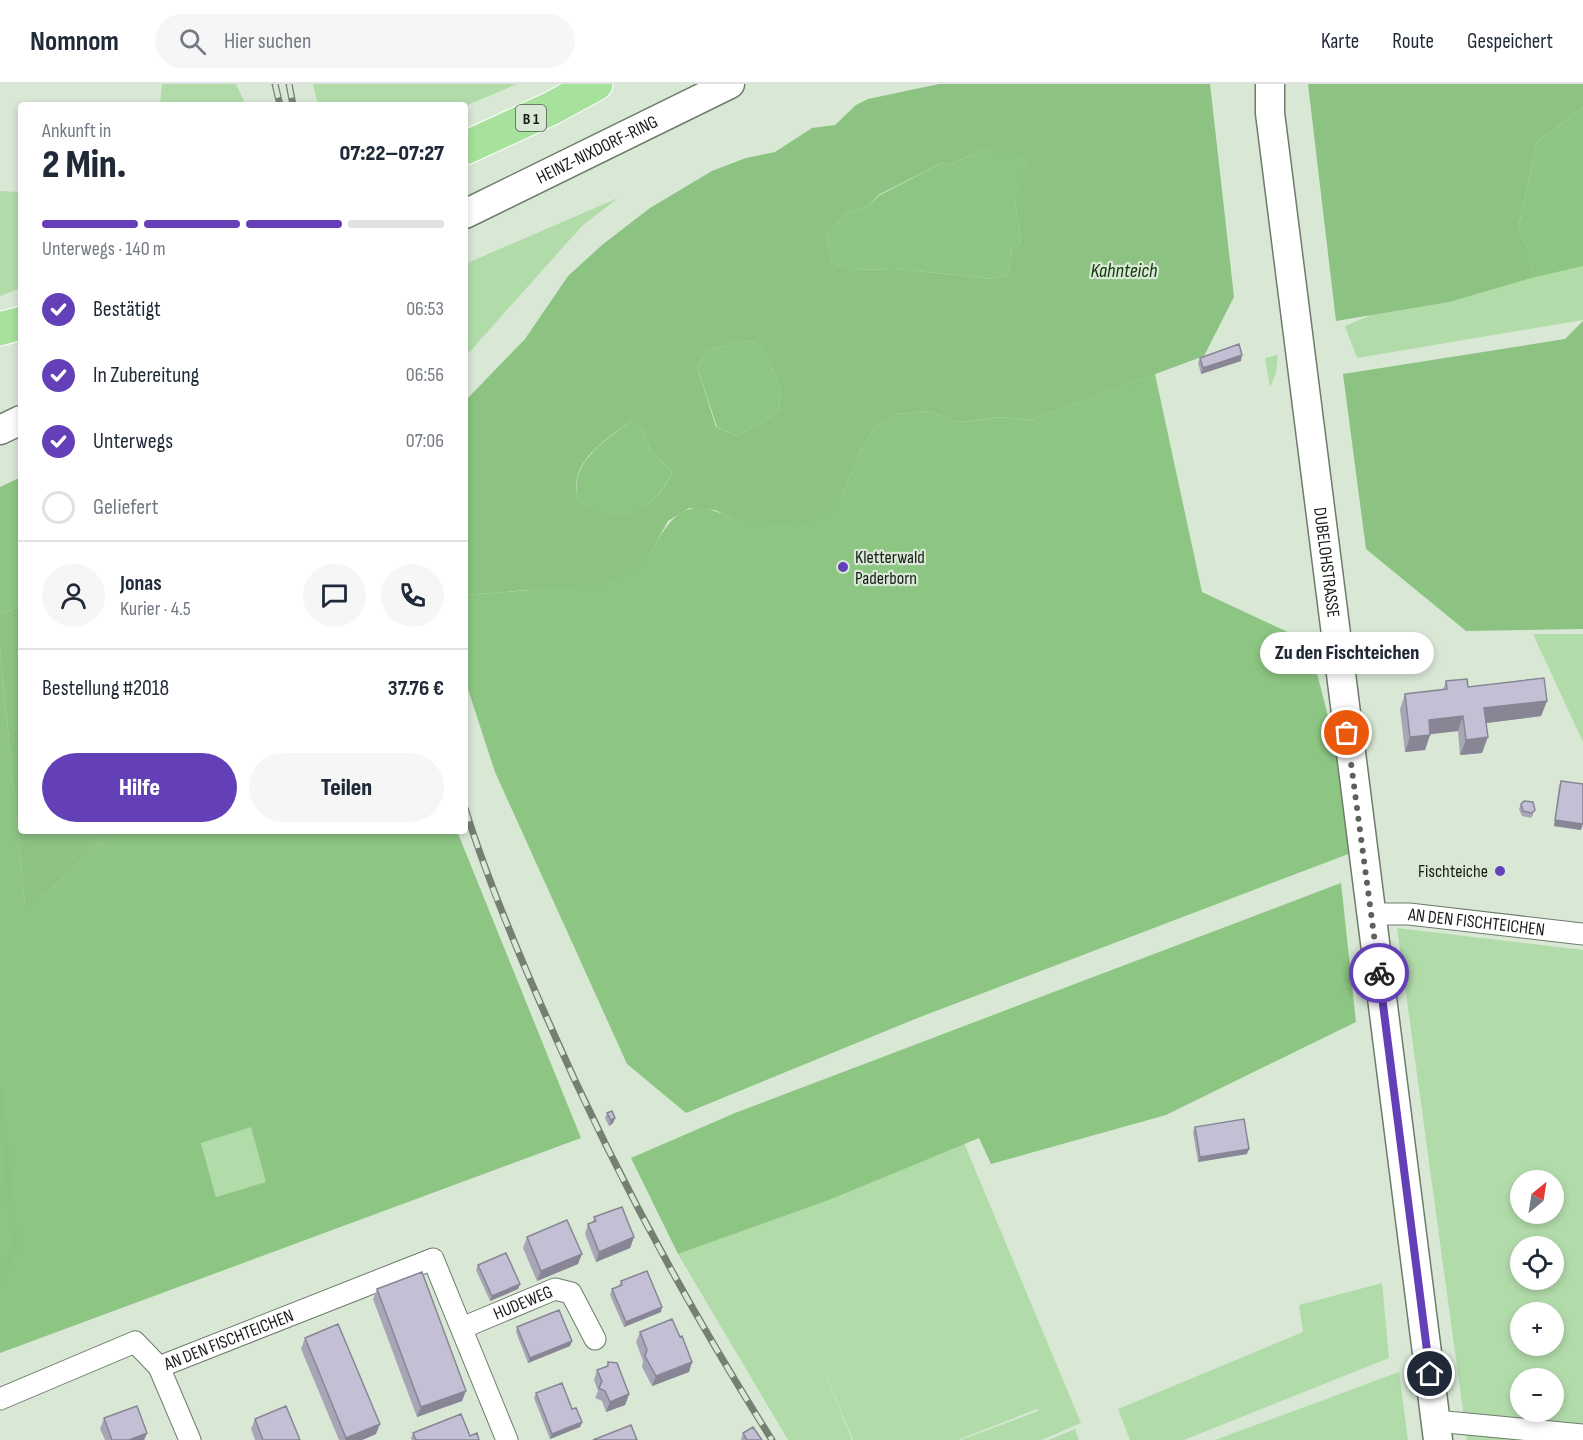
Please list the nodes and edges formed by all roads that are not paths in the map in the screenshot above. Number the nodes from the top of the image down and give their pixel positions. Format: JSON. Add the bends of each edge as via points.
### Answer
{"nodes":[{"id":1,"x":596,"y":84,"type":"edge"},
{"id":2,"x":730,"y":84,"type":"edge"},
{"id":3,"x":1260,"y":84,"type":"edge"},
{"id":4,"x":1270,"y":84,"type":"edge"},
{"id":5,"x":1270,"y":113,"type":"junction"},
{"id":6,"x":468,"y":147,"type":"edge"},
{"id":7,"x":468,"y":213,"type":"edge"},
{"id":8,"x":18,"y":421,"type":"edge"},
{"id":9,"x":0,"y":430,"type":"edge"},
{"id":10,"x":1371,"y":914,"type":"junction"},
{"id":11,"x":1583,"y":934,"type":"edge"},
{"id":12,"x":462,"y":1328,"type":"junction"},
{"id":13,"x":595,"y":1339,"type":"dead end"},
{"id":14,"x":159,"y":1367,"type":"junction"},
{"id":15,"x":0,"y":1399,"type":"edge"},
{"id":16,"x":1437,"y":1431,"type":"edge"},
{"id":17,"x":1583,"y":1435,"type":"edge"},
{"id":18,"x":190,"y":1440,"type":"edge"},
{"id":19,"x":507,"y":1440,"type":"edge"}],
"edges":[{"from":1,"to":6,"type":"highway","number":"B 1"},
{"from":2,"to":7,"type":"main road","name":"HEINZ-NIXDORF-RING"},
{"from":3,"to":5,"type":"main road","name":"DUBELOHSTRASSE","via":[[1262,102]]},
{"from":4,"to":5,"type":"main road","name":"DUBELOHSTRASSE"},
{"from":5,"to":10,"type":"main road","name":"DUBELOHSTRASSE"},
{"from":8,"to":9,"type":"main road"},
{"from":10,"to":11,"type":"street","name":"AN DEN FISCHTEICHEN","via":[[1409,914]]},
{"from":10,"to":16,"type":"main road","name":"DUBELOHSTRASSE"},
{"from":12,"to":13,"type":"street","name":"HUDEWEG","via":[[555,1289],[571,1293]]},
{"from":12,"to":14,"type":"street","name":"AN DEN FISCHTEICHEN","via":[[433,1259]]},
{"from":12,"to":19,"type":"street"},
{"from":14,"to":15,"type":"street","name":"AN DEN FISCHTEICHEN","via":[[135,1342]]},
{"from":14,"to":18,"type":"street"},
{"from":16,"to":17,"type":"street"}]}
